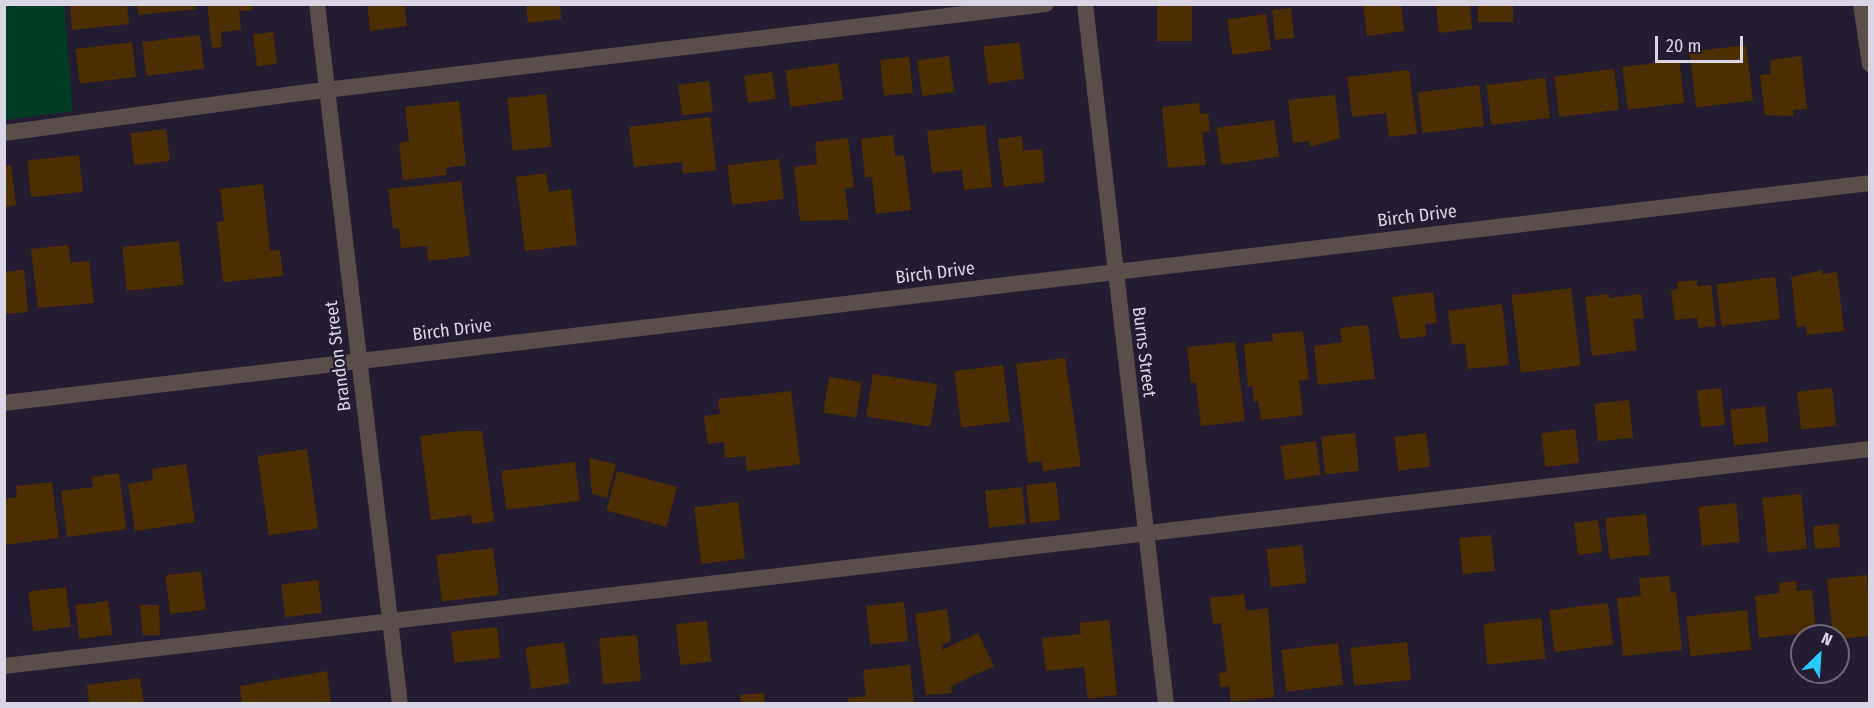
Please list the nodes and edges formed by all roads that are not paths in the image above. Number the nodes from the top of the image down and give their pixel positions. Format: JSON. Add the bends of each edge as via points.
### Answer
{"nodes":[{"id":1,"x":317,"y":4,"type":"edge"},
{"id":2,"x":1046,"y":4,"type":"edge"},
{"id":3,"x":1085,"y":4,"type":"edge"},
{"id":4,"x":1861,"y":4,"type":"edge"},
{"id":5,"x":1869,"y":64,"type":"edge"},
{"id":6,"x":326,"y":90,"type":"junction"},
{"id":7,"x":4,"y":133,"type":"edge"},
{"id":8,"x":1869,"y":183,"type":"edge"},
{"id":9,"x":1114,"y":272,"type":"junction"},
{"id":10,"x":357,"y":360,"type":"junction"},
{"id":11,"x":4,"y":404,"type":"edge"},
{"id":12,"x":1869,"y":449,"type":"edge"},
{"id":13,"x":1147,"y":531,"type":"junction"},
{"id":14,"x":391,"y":622,"type":"junction"},
{"id":15,"x":4,"y":666,"type":"edge"},
{"id":16,"x":400,"y":704,"type":"edge"},
{"id":17,"x":1166,"y":704,"type":"edge"}],
"edges":[{"from":1,"to":6,"type":"street","name":"Brandon Street"},
{"from":2,"to":6,"type":"street"},
{"from":3,"to":9,"type":"street","name":"Burns Street"},
{"from":4,"to":5,"type":"street"},
{"from":6,"to":7,"type":"street"},
{"from":6,"to":10,"type":"street","name":"Brandon Street"},
{"from":8,"to":9,"type":"street","name":"Birch Drive"},
{"from":9,"to":10,"type":"street","name":"Birch Drive"},
{"from":9,"to":13,"type":"street","name":"Burns Street"},
{"from":10,"to":11,"type":"street","name":"Birch Drive"},
{"from":10,"to":14,"type":"street","name":"Brandon Street"},
{"from":12,"to":13,"type":"street"},
{"from":13,"to":14,"type":"street"},
{"from":13,"to":17,"type":"street","name":"Burns Street"},
{"from":14,"to":15,"type":"street"},
{"from":14,"to":16,"type":"street","name":"Brandon Street"}]}
